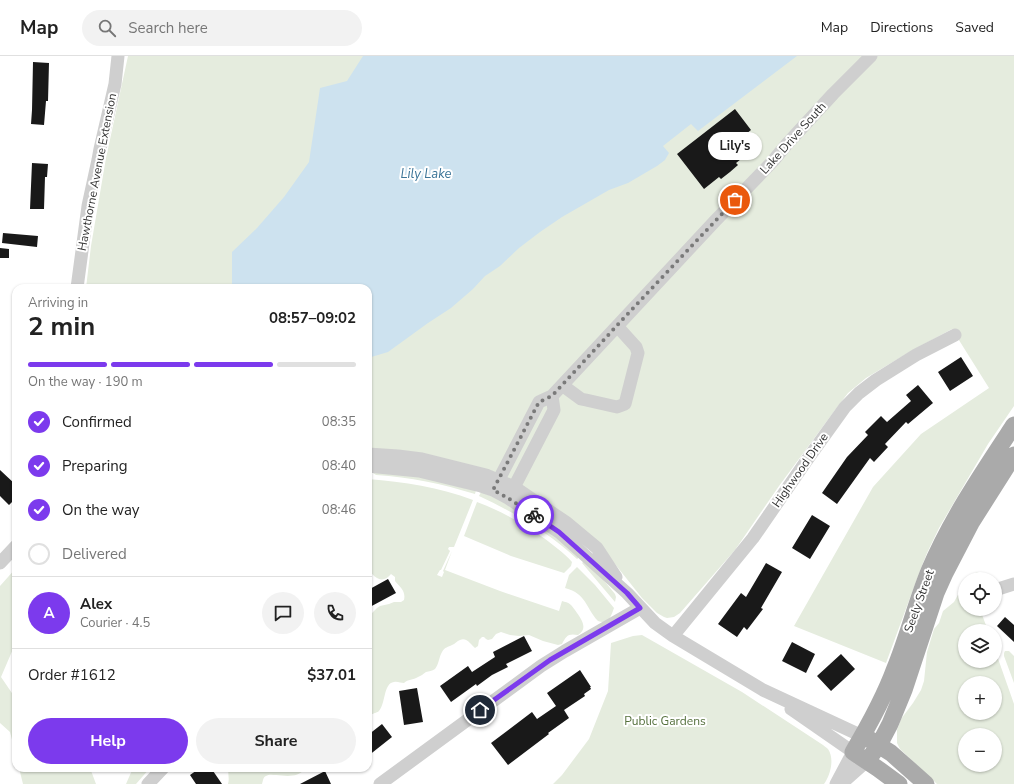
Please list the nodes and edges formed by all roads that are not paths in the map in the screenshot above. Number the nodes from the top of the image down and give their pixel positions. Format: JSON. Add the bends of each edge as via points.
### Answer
{"nodes":[{"id":1,"x":118,"y":56,"type":"edge"},
{"id":2,"x":871,"y":56,"type":"edge"},
{"id":3,"x":77,"y":284,"type":"edge"},
{"id":4,"x":617,"y":326,"type":"junction"},
{"id":5,"x":955,"y":335,"type":"dead end"},
{"id":6,"x":562,"y":385,"type":"junction"},
{"id":7,"x":552,"y":396,"type":"junction"},
{"id":8,"x":1014,"y":425,"type":"edge"},
{"id":9,"x":372,"y":454,"type":"edge"},
{"id":10,"x":1014,"y":455,"type":"edge"},
{"id":11,"x":372,"y":466,"type":"edge"},
{"id":12,"x":496,"y":485,"type":"junction"},
{"id":13,"x":511,"y":492,"type":"junction"},
{"id":14,"x":12,"y":550,"type":"edge"},
{"id":15,"x":0,"y":563,"type":"edge"},
{"id":16,"x":1014,"y":584,"type":"edge"},
{"id":17,"x":1002,"y":588,"type":"edge"},
{"id":18,"x":640,"y":608,"type":"junction"},
{"id":19,"x":673,"y":636,"type":"junction"},
{"id":20,"x":763,"y":690,"type":"junction"},
{"id":21,"x":862,"y":736,"type":"junction"},
{"id":22,"x":880,"y":745,"type":"junction"},
{"id":23,"x":853,"y":752,"type":"junction"},
{"id":24,"x":867,"y":761,"type":"junction"},
{"id":25,"x":380,"y":784,"type":"edge"},
{"id":26,"x":836,"y":784,"type":"edge"},
{"id":27,"x":841,"y":784,"type":"edge"},
{"id":28,"x":899,"y":784,"type":"edge"},
{"id":29,"x":926,"y":784,"type":"edge"}],
"edges":[{"from":1,"to":3,"type":"street","name":"Hawthorne Avenue Extension","via":[[115,84],[88,206]]},
{"from":2,"to":4,"type":"street","name":"Lake Drive South"},
{"from":4,"to":6,"type":"street","name":"Lake Drive South"},
{"from":4,"to":6,"type":"street","via":[[636,347],[638,353],[625,404],[617,407],[581,399]]},
{"from":5,"to":19,"type":"street","name":"Highwood Drive","via":[[881,377],[845,407],[753,538]]},
{"from":6,"to":7,"type":"street","name":"Lake Drive South"},
{"from":7,"to":12,"type":"street","name":"Lake Drive South","via":[[539,402]]},
{"from":7,"to":13,"type":"street","via":[[554,410]]},
{"from":8,"to":21,"type":"main road","name":"Seely Street","via":[[938,550],[896,668]]},
{"from":9,"to":12,"type":"street","via":[[422,459],[486,475]]},
{"from":10,"to":22,"type":"main road","name":"Seely Street","via":[[971,523],[945,573],[904,690]]},
{"from":11,"to":12,"type":"street","via":[[419,471],[481,486]]},
{"from":12,"to":13,"type":"street"},
{"from":13,"to":18,"type":"street","via":[[567,524],[597,548]]},
{"from":14,"to":15,"type":"street"},
{"from":16,"to":17,"type":"street"},
{"from":18,"to":19,"type":"street"},
{"from":18,"to":25,"type":"street","via":[[546,663]]},
{"from":19,"to":20,"type":"street"},
{"from":20,"to":21,"type":"street"},
{"from":20,"to":23,"type":"street"},
{"from":21,"to":22,"type":"main road"},
{"from":21,"to":23,"type":"main road","name":"Seely Street"},
{"from":22,"to":24,"type":"main road","name":"Seely Street"},
{"from":22,"to":29,"type":"main road"},
{"from":23,"to":24,"type":"main road"},
{"from":23,"to":26,"type":"street","name":"Seely Street"},
{"from":24,"to":27,"type":"street","name":"Seely Street"},
{"from":24,"to":28,"type":"main road"}]}
